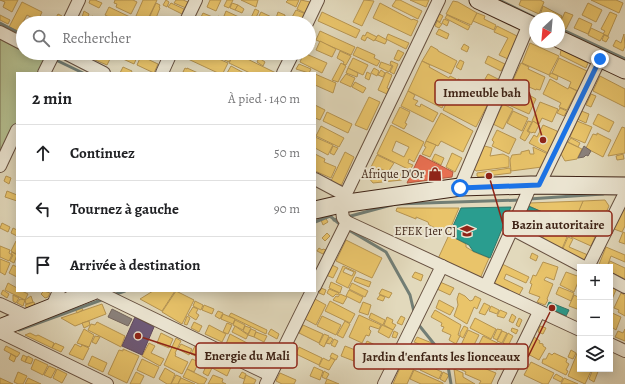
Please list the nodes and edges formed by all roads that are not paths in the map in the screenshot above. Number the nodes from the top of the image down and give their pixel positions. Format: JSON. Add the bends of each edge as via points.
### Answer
{"nodes":[{"id":1,"x":79,"y":0,"type":"edge"},
{"id":2,"x":196,"y":0,"type":"edge"},
{"id":3,"x":318,"y":0,"type":"edge"},
{"id":4,"x":438,"y":0,"type":"edge"},
{"id":5,"x":478,"y":0,"type":"edge"},
{"id":6,"x":71,"y":16,"type":"edge"},
{"id":7,"x":188,"y":16,"type":"edge"},
{"id":8,"x":311,"y":16,"type":"edge"},
{"id":9,"x":529,"y":25,"type":"edge"},
{"id":10,"x":0,"y":32,"type":"edge"},
{"id":11,"x":529,"y":33,"type":"edge"},
{"id":12,"x":16,"y":40,"type":"edge"},
{"id":13,"x":565,"y":42,"type":"edge"},
{"id":14,"x":600,"y":59,"type":"junction"},
{"id":15,"x":48,"y":60,"type":"edge"},
{"id":16,"x":79,"y":60,"type":"edge"},
{"id":17,"x":168,"y":60,"type":"edge"},
{"id":18,"x":290,"y":60,"type":"edge"},
{"id":19,"x":625,"y":70,"type":"edge"},
{"id":20,"x":44,"y":72,"type":"edge"},
{"id":21,"x":102,"y":72,"type":"edge"},
{"id":22,"x":162,"y":72,"type":"edge"},
{"id":23,"x":284,"y":72,"type":"edge"},
{"id":24,"x":16,"y":131,"type":"edge"},
{"id":25,"x":4,"y":148,"type":"edge"},
{"id":26,"x":0,"y":166,"type":"edge"},
{"id":27,"x":316,"y":180,"type":"edge"},
{"id":28,"x":535,"y":185,"type":"junction"},
{"id":29,"x":625,"y":186,"type":"edge"},
{"id":30,"x":460,"y":188,"type":"junction"},
{"id":31,"x":625,"y":193,"type":"edge"},
{"id":32,"x":343,"y":199,"type":"junction"},
{"id":33,"x":316,"y":210,"type":"edge"},
{"id":34,"x":347,"y":222,"type":"junction"},
{"id":35,"x":512,"y":230,"type":"junction"},
{"id":36,"x":578,"y":264,"type":"edge"},
{"id":37,"x":590,"y":264,"type":"edge"},
{"id":38,"x":442,"y":266,"type":"junction"},
{"id":39,"x":613,"y":281,"type":"edge"},
{"id":40,"x":316,"y":284,"type":"edge"},
{"id":41,"x":486,"y":286,"type":"junction"},
{"id":42,"x":625,"y":287,"type":"edge"},
{"id":43,"x":58,"y":292,"type":"edge"},
{"id":44,"x":92,"y":292,"type":"edge"},
{"id":45,"x":97,"y":292,"type":"edge"},
{"id":46,"x":312,"y":292,"type":"edge"},
{"id":47,"x":0,"y":304,"type":"edge"},
{"id":48,"x":50,"y":309,"type":"junction"},
{"id":49,"x":539,"y":312,"type":"junction"},
{"id":50,"x":28,"y":317,"type":"junction"},
{"id":51,"x":0,"y":328,"type":"edge"},
{"id":52,"x":577,"y":329,"type":"edge"},
{"id":53,"x":0,"y":332,"type":"edge"},
{"id":54,"x":613,"y":345,"type":"edge"},
{"id":55,"x":625,"y":351,"type":"edge"},
{"id":56,"x":268,"y":380,"type":"edge"},
{"id":57,"x":107,"y":384,"type":"edge"},
{"id":58,"x":384,"y":384,"type":"edge"},
{"id":59,"x":504,"y":384,"type":"edge"}],
"edges":[{"from":1,"to":6,"type":"street"},
{"from":2,"to":7,"type":"street"},
{"from":3,"to":8,"type":"street"},
{"from":4,"to":32,"type":"street"},
{"from":5,"to":9,"type":"street"},
{"from":10,"to":12,"type":"street"},
{"from":11,"to":30,"type":"street"},
{"from":13,"to":14,"type":"street"},
{"from":14,"to":19,"type":"street"},
{"from":14,"to":28,"type":"street"},
{"from":15,"to":20,"type":"street"},
{"from":16,"to":21,"type":"street"},
{"from":17,"to":22,"type":"street"},
{"from":18,"to":23,"type":"street"},
{"from":24,"to":25,"type":"street"},
{"from":25,"to":26,"type":"street"},
{"from":27,"to":32,"type":"street"},
{"from":28,"to":29,"type":"street"},
{"from":28,"to":30,"type":"street"},
{"from":28,"to":35,"type":"street"},
{"from":30,"to":32,"type":"street"},
{"from":31,"to":37,"type":"street"},
{"from":32,"to":33,"type":"street"},
{"from":32,"to":34,"type":"street","via":[[343,218]]},
{"from":34,"to":38,"type":"street"},
{"from":34,"to":40,"type":"street"},
{"from":35,"to":36,"type":"street"},
{"from":35,"to":41,"type":"street"},
{"from":38,"to":41,"type":"street"},
{"from":38,"to":58,"type":"street"},
{"from":39,"to":42,"type":"street"},
{"from":41,"to":49,"type":"street"},
{"from":43,"to":48,"type":"street"},
{"from":44,"to":48,"type":"street"},
{"from":45,"to":56,"type":"street"},
{"from":46,"to":56,"type":"street"},
{"from":47,"to":50,"type":"street"},
{"from":48,"to":50,"type":"street"},
{"from":49,"to":52,"type":"street"},
{"from":49,"to":59,"type":"street"},
{"from":50,"to":51,"type":"street"},
{"from":53,"to":57,"type":"street"},
{"from":54,"to":55,"type":"street"}]}
